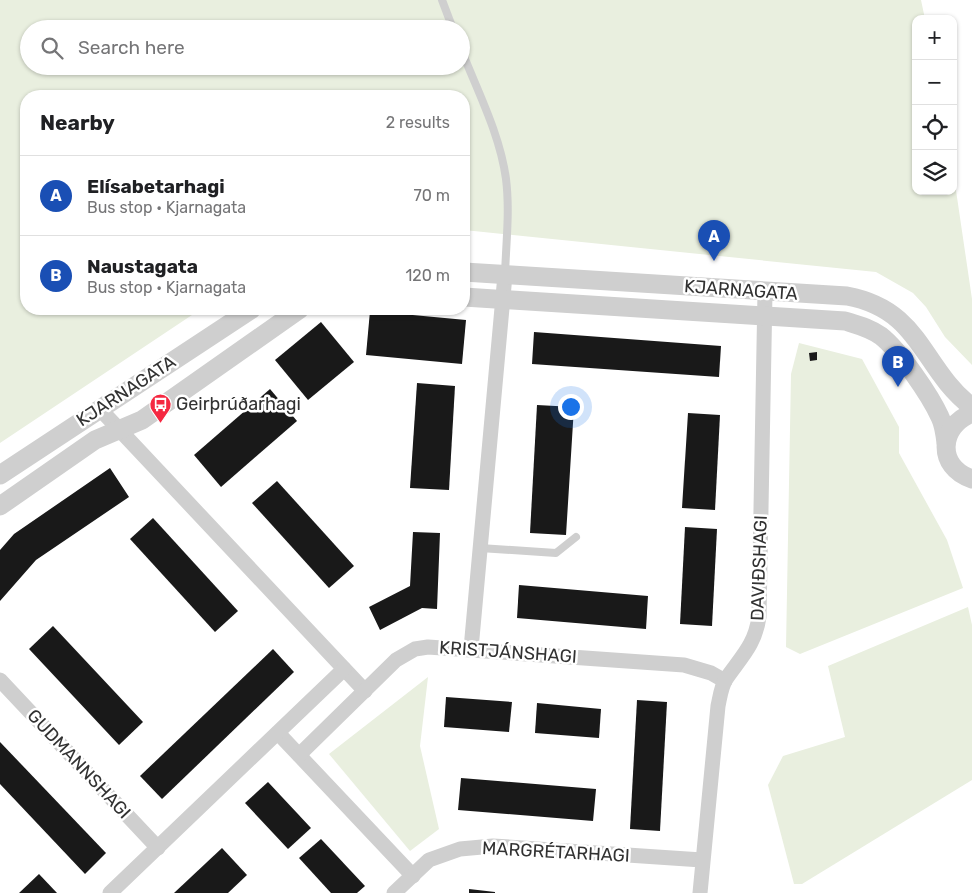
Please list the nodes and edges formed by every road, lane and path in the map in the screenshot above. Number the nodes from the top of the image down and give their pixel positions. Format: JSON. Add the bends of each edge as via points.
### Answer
{"nodes":[{"id":1,"x":442,"y":0,"type":"edge"},
{"id":2,"x":450,"y":20,"type":"edge"},
{"id":3,"x":470,"y":72,"type":"edge"},
{"id":4,"x":470,"y":272,"type":"edge"},
{"id":5,"x":505,"y":275,"type":"junction"},
{"id":6,"x":765,"y":292,"type":"junction"},
{"id":7,"x":470,"y":298,"type":"edge"},
{"id":8,"x":504,"y":300,"type":"junction"},
{"id":9,"x":243,"y":315,"type":"edge"},
{"id":10,"x":291,"y":315,"type":"edge"},
{"id":11,"x":765,"y":317,"type":"junction"},
{"id":12,"x":972,"y":406,"type":"edge"},
{"id":13,"x":100,"y":408,"type":"junction"},
{"id":14,"x":972,"y":413,"type":"edge"},
{"id":15,"x":119,"y":429,"type":"junction"},
{"id":16,"x":946,"y":443,"type":"junction"},
{"id":17,"x":0,"y":475,"type":"edge"},
{"id":18,"x":972,"y":479,"type":"edge"},
{"id":19,"x":0,"y":506,"type":"edge"},
{"id":20,"x":576,"y":537,"type":"dead end"},
{"id":21,"x":480,"y":548,"type":"junction"},
{"id":22,"x":471,"y":649,"type":"junction"},
{"id":23,"x":344,"y":669,"type":"junction"},
{"id":24,"x":0,"y":680,"type":"edge"},
{"id":25,"x":725,"y":681,"type":"junction"},
{"id":26,"x":365,"y":691,"type":"junction"},
{"id":27,"x":278,"y":733,"type":"junction"},
{"id":28,"x":299,"y":755,"type":"junction"},
{"id":29,"x":158,"y":848,"type":"junction"},
{"id":30,"x":702,"y":860,"type":"junction"},
{"id":31,"x":413,"y":876,"type":"junction"},
{"id":32,"x":110,"y":893,"type":"edge"},
{"id":33,"x":394,"y":893,"type":"edge"},
{"id":34,"x":700,"y":893,"type":"edge"}],
"edges":[{"from":1,"to":2,"type":"lane"},
{"from":3,"to":5,"type":"lane","via":[[497,142],[506,178]]},
{"from":4,"to":5,"type":"street","name":"KJARNAGATA"},
{"from":5,"to":6,"type":"street","name":"KJARNAGATA"},
{"from":5,"to":8,"type":"street"},
{"from":6,"to":11,"type":"street","name":"DAVIÐSHAGI"},
{"from":6,"to":12,"type":"street","name":"KJARNAGATA","via":[[847,296],[876,303],[909,330],[953,389]]},
{"from":7,"to":8,"type":"street","name":"KJARNAGATA"},
{"from":8,"to":11,"type":"street","name":"KJARNAGATA"},
{"from":8,"to":21,"type":"street"},
{"from":9,"to":13,"type":"street","name":"KJARNAGATA"},
{"from":10,"to":15,"type":"street","name":"KJARNAGATA","via":[[142,420]]},
{"from":11,"to":16,"type":"street","name":"KJARNAGATA","via":[[845,321],[866,327],[881,336],[908,367],[936,409]]},
{"from":11,"to":25,"type":"street","name":"DAVIÐSHAGI","via":[[759,617],[750,646]]},
{"from":13,"to":15,"type":"street"},
{"from":13,"to":17,"type":"street","name":"KJARNAGATA"},
{"from":14,"to":16,"type":"street","via":[[954,424]]},
{"from":15,"to":19,"type":"street","name":"KJARNAGATA","via":[[95,440]]},
{"from":15,"to":23,"type":"street"},
{"from":16,"to":18,"type":"street","name":"KJARNAGATA","via":[[952,465]]},
{"from":20,"to":21,"type":"lane","via":[[556,553]]},
{"from":21,"to":22,"type":"street"},
{"from":22,"to":25,"type":"street","name":"KRISTJÁNSHAGI","via":[[684,665]]},
{"from":22,"to":26,"type":"street","name":"KRISTJÁNSHAGI","via":[[441,646],[415,649],[396,660]]},
{"from":23,"to":26,"type":"street"},
{"from":23,"to":27,"type":"street"},
{"from":24,"to":29,"type":"street","name":"GUDMANNSHAGI"},
{"from":25,"to":30,"type":"street","name":"DAVIÐSHAGI","via":[[718,706]]},
{"from":26,"to":28,"type":"street","name":"KRISTJÁNSHAGI"},
{"from":27,"to":28,"type":"street"},
{"from":27,"to":29,"type":"street"},
{"from":28,"to":31,"type":"street"},
{"from":29,"to":32,"type":"street"},
{"from":30,"to":31,"type":"street","name":"MARGRÉTARHAGI","via":[[493,846],[460,849],[429,860]]},
{"from":30,"to":34,"type":"street","name":"DAVIÐSHAGI"},
{"from":31,"to":33,"type":"street","name":"MARGRÉTARHAGI"}]}
